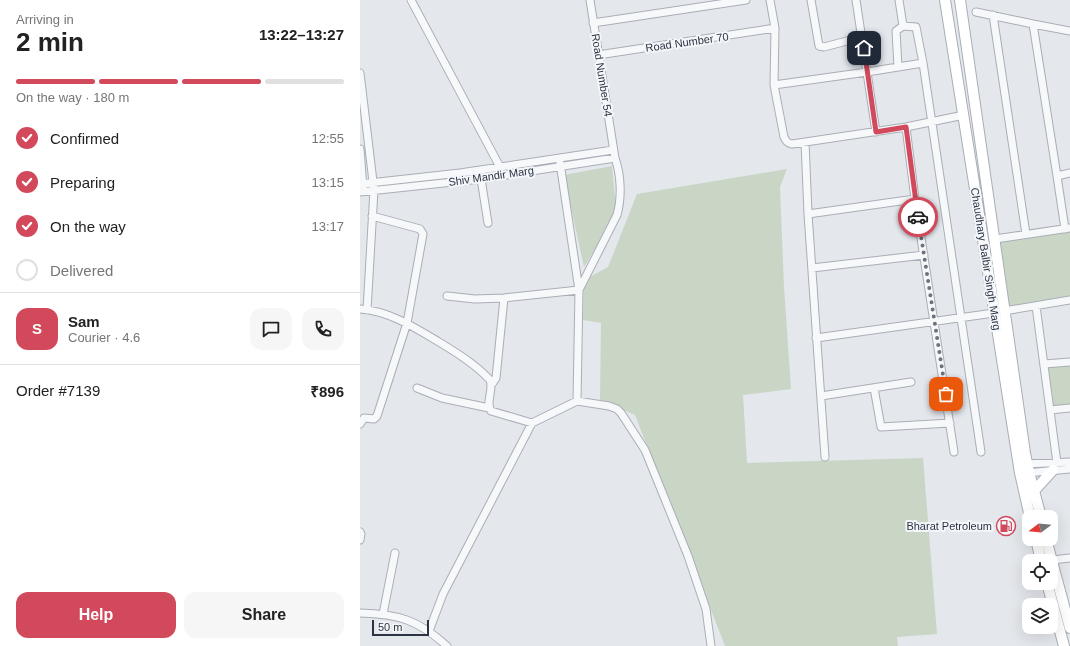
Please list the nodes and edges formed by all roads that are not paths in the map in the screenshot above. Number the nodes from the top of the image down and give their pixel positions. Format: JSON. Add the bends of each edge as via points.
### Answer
{"nodes":[{"id":1,"x":411,"y":0,"type":"edge"},
{"id":2,"x":590,"y":0,"type":"edge"},
{"id":3,"x":746,"y":0,"type":"edge"},
{"id":4,"x":770,"y":0,"type":"edge"},
{"id":5,"x":811,"y":0,"type":"edge"},
{"id":6,"x":856,"y":0,"type":"edge"},
{"id":7,"x":899,"y":0,"type":"edge"},
{"id":8,"x":945,"y":0,"type":"edge"},
{"id":9,"x":960,"y":0,"type":"edge"},
{"id":10,"x":976,"y":12,"type":"dead end"},
{"id":11,"x":993,"y":15,"type":"junction"},
{"id":12,"x":594,"y":23,"type":"junction"},
{"id":13,"x":1033,"y":24,"type":"junction"},
{"id":14,"x":903,"y":26,"type":"junction"},
{"id":15,"x":775,"y":28,"type":"junction"},
{"id":16,"x":1070,"y":31,"type":"edge"},
{"id":17,"x":862,"y":37,"type":"junction"},
{"id":18,"x":598,"y":55,"type":"junction"},
{"id":19,"x":923,"y":63,"type":"junction"},
{"id":20,"x":898,"y":67,"type":"junction"},
{"id":21,"x":867,"y":72,"type":"junction"},
{"id":22,"x":360,"y":73,"type":"edge"},
{"id":23,"x":774,"y":85,"type":"junction"},
{"id":24,"x":361,"y":86,"type":"edge"},
{"id":25,"x":964,"y":115,"type":"junction"},
{"id":26,"x":932,"y":121,"type":"junction"},
{"id":27,"x":906,"y":127,"type":"junction"},
{"id":28,"x":876,"y":132,"type":"junction"},
{"id":29,"x":805,"y":142,"type":"junction"},
{"id":30,"x":360,"y":149,"type":"edge"},
{"id":31,"x":613,"y":150,"type":"junction"},
{"id":32,"x":559,"y":158,"type":"junction"},
{"id":33,"x":615,"y":158,"type":"junction"},
{"id":34,"x":500,"y":167,"type":"junction"},
{"id":35,"x":561,"y":167,"type":"junction"},
{"id":36,"x":1070,"y":173,"type":"edge"},
{"id":37,"x":1056,"y":176,"type":"junction"},
{"id":38,"x":481,"y":179,"type":"junction"},
{"id":39,"x":373,"y":182,"type":"junction"},
{"id":40,"x":361,"y":184,"type":"edge"},
{"id":41,"x":374,"y":190,"type":"junction"},
{"id":42,"x":362,"y":192,"type":"edge"},
{"id":43,"x":915,"y":199,"type":"junction"},
{"id":44,"x":808,"y":214,"type":"junction"},
{"id":45,"x":372,"y":216,"type":"junction"},
{"id":46,"x":488,"y":223,"type":"dead end"},
{"id":47,"x":1067,"y":228,"type":"edge"},
{"id":48,"x":1026,"y":234,"type":"junction"},
{"id":49,"x":995,"y":239,"type":"junction"},
{"id":50,"x":924,"y":255,"type":"junction"},
{"id":51,"x":812,"y":268,"type":"junction"},
{"id":52,"x":579,"y":290,"type":"junction"},
{"id":53,"x":447,"y":296,"type":"dead end"},
{"id":54,"x":504,"y":298,"type":"junction"},
{"id":55,"x":1070,"y":300,"type":"edge"},
{"id":56,"x":1036,"y":306,"type":"junction"},
{"id":57,"x":364,"y":310,"type":"edge"},
{"id":58,"x":999,"y":312,"type":"junction"},
{"id":59,"x":962,"y":317,"type":"junction"},
{"id":60,"x":935,"y":320,"type":"junction"},
{"id":61,"x":407,"y":323,"type":"junction"},
{"id":62,"x":816,"y":338,"type":"junction"},
{"id":63,"x":1070,"y":362,"type":"edge"},
{"id":64,"x":1044,"y":364,"type":"junction"},
{"id":65,"x":911,"y":382,"type":"dead end"},
{"id":66,"x":492,"y":384,"type":"junction"},
{"id":67,"x":418,"y":388,"type":"dead end"},
{"id":68,"x":874,"y":388,"type":"junction"},
{"id":69,"x":821,"y":396,"type":"junction"},
{"id":70,"x":577,"y":402,"type":"junction"},
{"id":71,"x":489,"y":408,"type":"junction"},
{"id":72,"x":1070,"y":408,"type":"edge"},
{"id":73,"x":1050,"y":410,"type":"junction"},
{"id":74,"x":532,"y":423,"type":"junction"},
{"id":75,"x":950,"y":423,"type":"junction"},
{"id":76,"x":360,"y":424,"type":"edge"},
{"id":77,"x":954,"y":452,"type":"dead end"},
{"id":78,"x":981,"y":452,"type":"dead end"},
{"id":79,"x":825,"y":457,"type":"dead end"},
{"id":80,"x":1070,"y":462,"type":"edge"},
{"id":81,"x":1055,"y":466,"type":"junction"},
{"id":82,"x":1024,"y":468,"type":"junction"},
{"id":83,"x":1070,"y":469,"type":"edge"},
{"id":84,"x":1034,"y":491,"type":"junction"},
{"id":85,"x":1029,"y":510,"type":"edge"},
{"id":86,"x":1039,"y":510,"type":"edge"},
{"id":87,"x":360,"y":532,"type":"edge"},
{"id":88,"x":360,"y":540,"type":"edge"},
{"id":89,"x":394,"y":553,"type":"dead end"},
{"id":90,"x":1070,"y":558,"type":"edge"},
{"id":91,"x":1058,"y":559,"type":"edge"},
{"id":92,"x":1058,"y":582,"type":"edge"},
{"id":93,"x":1049,"y":590,"type":"edge"},
{"id":94,"x":360,"y":613,"type":"edge"},
{"id":95,"x":383,"y":614,"type":"junction"},
{"id":96,"x":1070,"y":625,"type":"edge"},
{"id":97,"x":429,"y":631,"type":"junction"},
{"id":98,"x":447,"y":646,"type":"edge"},
{"id":99,"x":711,"y":646,"type":"edge"},
{"id":100,"x":1064,"y":646,"type":"edge"}],
"edges":[{"from":1,"to":34,"type":"street"},
{"from":2,"to":12,"type":"street","name":"Road Number 54"},
{"from":3,"to":12,"type":"street"},
{"from":4,"to":15,"type":"street"},
{"from":5,"to":17,"type":"street","via":[[819,46],[824,47]]},
{"from":6,"to":17,"type":"street"},
{"from":7,"to":14,"type":"street"},
{"from":8,"to":25,"type":"street","name":"Chaudhary Balbir Singh Marg"},
{"from":9,"to":49,"type":"street","name":"Chaudhary Balbir Singh Marg"},
{"from":10,"to":11,"type":"street"},
{"from":11,"to":13,"type":"street"},
{"from":11,"to":48,"type":"street"},
{"from":12,"to":18,"type":"street","name":"Road Number 54"},
{"from":13,"to":16,"type":"street"},
{"from":13,"to":37,"type":"street"},
{"from":14,"to":19,"type":"street","via":[[916,27]]},
{"from":14,"to":20,"type":"street","via":[[896,33]]},
{"from":15,"to":18,"type":"street","name":"Road Number 70"},
{"from":15,"to":23,"type":"street"},
{"from":17,"to":21,"type":"street"},
{"from":18,"to":31,"type":"street","name":"Road Number 54"},
{"from":19,"to":20,"type":"street"},
{"from":19,"to":26,"type":"street"},
{"from":20,"to":21,"type":"street"},
{"from":21,"to":23,"type":"street"},
{"from":21,"to":28,"type":"street"},
{"from":22,"to":24,"type":"street"},
{"from":23,"to":29,"type":"street","via":[[784,137],[792,144]]},
{"from":24,"to":39,"type":"street"},
{"from":25,"to":26,"type":"street"},
{"from":25,"to":58,"type":"street","name":"Chaudhary Balbir Singh Marg"},
{"from":26,"to":27,"type":"street"},
{"from":26,"to":59,"type":"street"},
{"from":27,"to":28,"type":"street"},
{"from":27,"to":43,"type":"street"},
{"from":28,"to":29,"type":"street"},
{"from":29,"to":44,"type":"street"},
{"from":30,"to":40,"type":"street"},
{"from":31,"to":32,"type":"street"},
{"from":31,"to":33,"type":"street"},
{"from":32,"to":34,"type":"street"},
{"from":32,"to":35,"type":"street"},
{"from":33,"to":35,"type":"street","name":"Shiv Mandir Marg"},
{"from":33,"to":52,"type":"street","via":[[620,198],[617,215]]},
{"from":34,"to":39,"type":"street"},
{"from":35,"to":38,"type":"street","name":"Shiv Mandir Marg"},
{"from":35,"to":52,"type":"street"},
{"from":36,"to":37,"type":"street"},
{"from":37,"to":47,"type":"street"},
{"from":38,"to":41,"type":"street","name":"Shiv Mandir Marg"},
{"from":38,"to":46,"type":"street"},
{"from":39,"to":40,"type":"street"},
{"from":39,"to":41,"type":"street"},
{"from":40,"to":42,"type":"street"},
{"from":41,"to":42,"type":"street","name":"Shiv Mandir Marg"},
{"from":41,"to":45,"type":"street"},
{"from":43,"to":44,"type":"street"},
{"from":43,"to":50,"type":"street"},
{"from":44,"to":51,"type":"street"},
{"from":45,"to":57,"type":"street"},
{"from":45,"to":61,"type":"street","via":[[423,232]]},
{"from":47,"to":48,"type":"street"},
{"from":48,"to":49,"type":"street"},
{"from":49,"to":58,"type":"street","name":"Chaudhary Balbir Singh Marg"},
{"from":50,"to":51,"type":"street"},
{"from":50,"to":60,"type":"street"},
{"from":51,"to":62,"type":"street"},
{"from":52,"to":54,"type":"street"},
{"from":52,"to":70,"type":"street"},
{"from":53,"to":54,"type":"street","via":[[475,299]]},
{"from":54,"to":66,"type":"street","via":[[496,378]]},
{"from":55,"to":56,"type":"street"},
{"from":56,"to":58,"type":"street"},
{"from":56,"to":64,"type":"street"},
{"from":57,"to":61,"type":"street"},
{"from":58,"to":59,"type":"street"},
{"from":58,"to":82,"type":"street","name":"Chaudhary Balbir Singh Marg"},
{"from":59,"to":60,"type":"street"},
{"from":59,"to":78,"type":"street"},
{"from":60,"to":62,"type":"street"},
{"from":60,"to":75,"type":"street"},
{"from":61,"to":66,"type":"street","via":[[468,359]]},
{"from":61,"to":76,"type":"street","via":[[377,416],[374,419],[364,418]]},
{"from":62,"to":69,"type":"street"},
{"from":63,"to":64,"type":"street"},
{"from":64,"to":73,"type":"street"},
{"from":65,"to":68,"type":"street"},
{"from":66,"to":71,"type":"street"},
{"from":67,"to":71,"type":"street","via":[[442,398]]},
{"from":68,"to":69,"type":"street"},
{"from":68,"to":75,"type":"street","via":[[881,427]]},
{"from":69,"to":79,"type":"street"},
{"from":70,"to":74,"type":"street"},
{"from":70,"to":99,"type":"street","via":[[617,408],[645,450],[704,603]]},
{"from":71,"to":74,"type":"street","via":[[491,411]]},
{"from":72,"to":73,"type":"street"},
{"from":73,"to":81,"type":"street"},
{"from":74,"to":97,"type":"street","via":[[443,594]]},
{"from":75,"to":77,"type":"street"},
{"from":80,"to":81,"type":"street"},
{"from":81,"to":82,"type":"street"},
{"from":81,"to":83,"type":"street"},
{"from":81,"to":84,"type":"street"},
{"from":82,"to":84,"type":"street","name":"Chaudhary Balbir Singh Marg"},
{"from":82,"to":85,"type":"street","name":"Chaudhary Balbir Singh Marg"},
{"from":84,"to":86,"type":"street","name":"Chaudhary Balbir Singh Marg"},
{"from":87,"to":88,"type":"street"},
{"from":89,"to":95,"type":"street"},
{"from":90,"to":91,"type":"street"},
{"from":92,"to":96,"type":"street"},
{"from":93,"to":100,"type":"street"},
{"from":94,"to":95,"type":"street"},
{"from":95,"to":97,"type":"street","via":[[406,618]]},
{"from":97,"to":98,"type":"street"}]}
